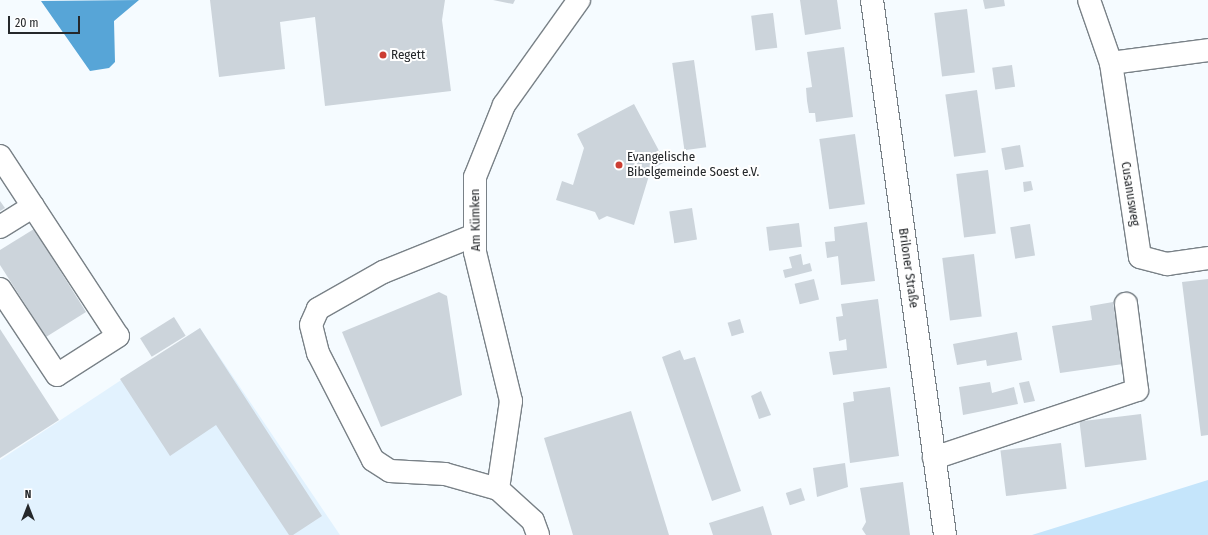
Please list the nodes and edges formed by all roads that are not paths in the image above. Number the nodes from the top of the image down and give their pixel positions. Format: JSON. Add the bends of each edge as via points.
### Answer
{"nodes":[{"id":1,"x":579,"y":0,"type":"edge"},
{"id":2,"x":872,"y":0,"type":"edge"},
{"id":3,"x":1089,"y":0,"type":"edge"},
{"id":4,"x":1208,"y":50,"type":"edge"},
{"id":5,"x":1110,"y":63,"type":"junction"},
{"id":6,"x":0,"y":156,"type":"edge"},
{"id":7,"x":33,"y":206,"type":"junction"},
{"id":8,"x":0,"y":227,"type":"edge"},
{"id":9,"x":475,"y":235,"type":"junction"},
{"id":10,"x":1208,"y":258,"type":"edge"},
{"id":11,"x":0,"y":289,"type":"edge"},
{"id":12,"x":1126,"y":304,"type":"dead end"},
{"id":13,"x":934,"y":458,"type":"junction"},
{"id":14,"x":498,"y":489,"type":"junction"},
{"id":15,"x":538,"y":535,"type":"edge"},
{"id":16,"x":945,"y":535,"type":"edge"}],
"edges":[{"from":1,"to":9,"type":"street","name":"Am Kümken","via":[[504,105],[475,176]]},
{"from":2,"to":13,"type":"street","name":"Briloner Straße"},
{"from":3,"to":5,"type":"street","name":"Cusanusweg"},
{"from":4,"to":5,"type":"street"},
{"from":5,"to":10,"type":"street","name":"Cusanusweg","via":[[1140,257],[1167,264]]},
{"from":6,"to":7,"type":"street"},
{"from":7,"to":8,"type":"street"},
{"from":7,"to":11,"type":"street","via":[[118,336],[57,375]]},
{"from":9,"to":14,"type":"street","name":"Am Kümken","via":[[475,252],[511,401]]},
{"from":9,"to":14,"type":"street","via":[[383,272],[318,309],[311,325],[318,353],[373,460],[390,471],[445,474]]},
{"from":12,"to":13,"type":"street","via":[[1137,390]]},
{"from":13,"to":16,"type":"street","name":"Briloner Straße"},
{"from":14,"to":15,"type":"street","via":[[533,521]]}]}
